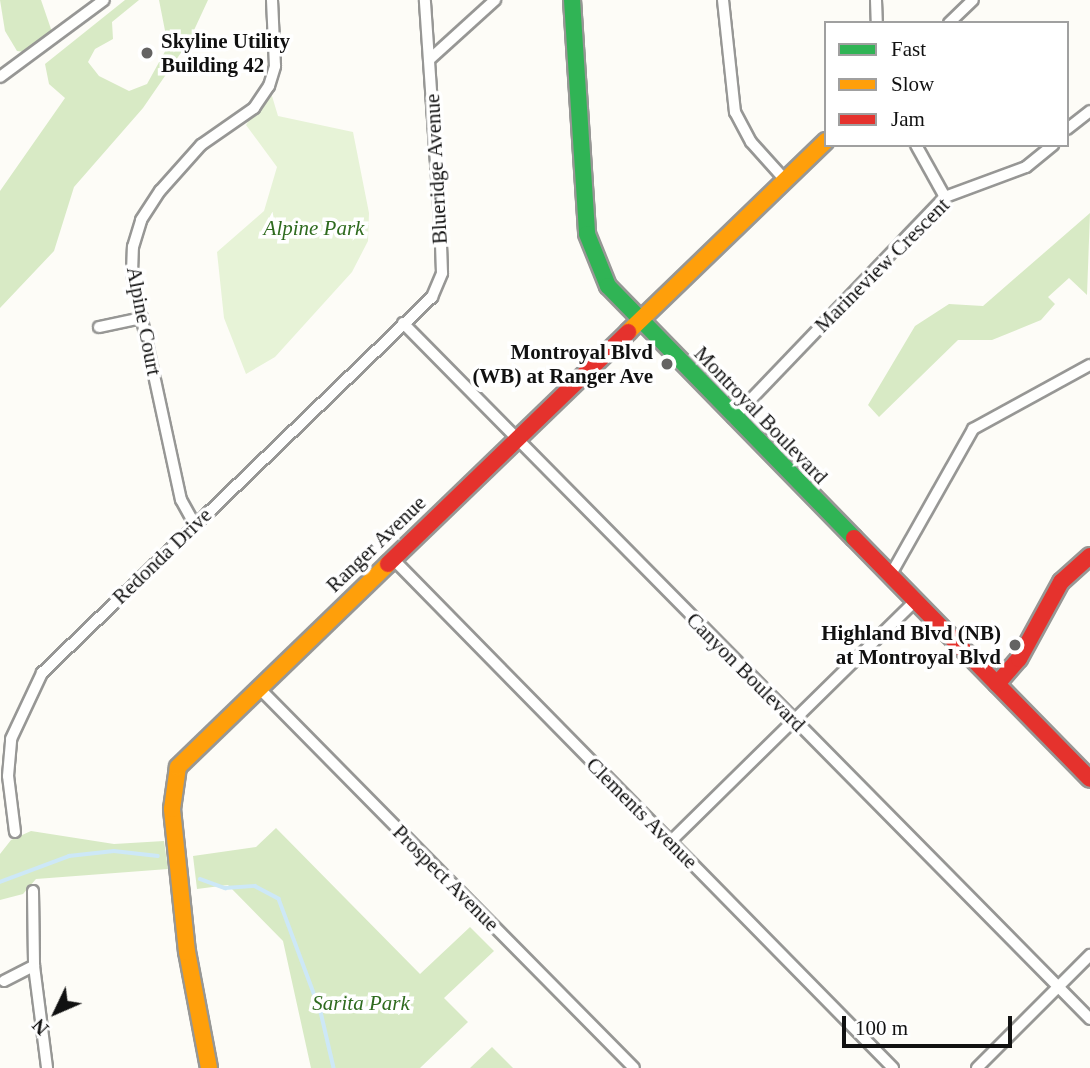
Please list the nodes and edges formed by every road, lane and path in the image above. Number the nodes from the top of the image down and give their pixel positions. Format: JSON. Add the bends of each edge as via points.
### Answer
{"nodes":[{"id":1,"x":104,"y":0,"type":"edge"},
{"id":2,"x":272,"y":0,"type":"edge"},
{"id":3,"x":425,"y":0,"type":"edge"},
{"id":4,"x":495,"y":0,"type":"edge"},
{"id":5,"x":572,"y":0,"type":"edge"},
{"id":6,"x":723,"y":0,"type":"edge"},
{"id":7,"x":876,"y":0,"type":"edge"},
{"id":8,"x":973,"y":0,"type":"edge"},
{"id":9,"x":877,"y":21,"type":"edge"},
{"id":10,"x":951,"y":21,"type":"edge"},
{"id":11,"x":430,"y":59,"type":"junction"},
{"id":12,"x":0,"y":77,"type":"edge"},
{"id":13,"x":1090,"y":111,"type":"edge"},
{"id":14,"x":1069,"y":127,"type":"edge"},
{"id":15,"x":824,"y":143,"type":"edge"},
{"id":16,"x":917,"y":147,"type":"edge"},
{"id":17,"x":1051,"y":147,"type":"edge"},
{"id":18,"x":786,"y":181,"type":"junction"},
{"id":19,"x":945,"y":197,"type":"junction"},
{"id":20,"x":142,"y":318,"type":"junction"},
{"id":21,"x":639,"y":320,"type":"junction"},
{"id":22,"x":403,"y":323,"type":"junction"},
{"id":23,"x":100,"y":327,"type":"dead end"},
{"id":24,"x":1090,"y":365,"type":"edge"},
{"id":25,"x":733,"y":418,"type":"junction"},
{"id":26,"x":515,"y":438,"type":"junction"},
{"id":27,"x":195,"y":525,"type":"junction"},
{"id":28,"x":1090,"y":556,"type":"edge"},
{"id":29,"x":392,"y":558,"type":"junction"},
{"id":30,"x":890,"y":576,"type":"junction"},
{"id":31,"x":915,"y":601,"type":"junction"},
{"id":32,"x":997,"y":684,"type":"junction"},
{"id":33,"x":258,"y":687,"type":"junction"},
{"id":34,"x":793,"y":720,"type":"junction"},
{"id":35,"x":5,"y":739,"type":"edge"},
{"id":36,"x":1090,"y":779,"type":"edge"},
{"id":37,"x":15,"y":832,"type":"dead end"},
{"id":38,"x":671,"y":841,"type":"junction"},
{"id":39,"x":33,"y":891,"type":"dead end"},
{"id":40,"x":1090,"y":955,"type":"edge"},
{"id":41,"x":34,"y":966,"type":"junction"},
{"id":42,"x":4,"y":981,"type":"dead end"},
{"id":43,"x":1056,"y":987,"type":"junction"},
{"id":44,"x":1090,"y":1019,"type":"edge"},
{"id":45,"x":47,"y":1068,"type":"edge"},
{"id":46,"x":209,"y":1068,"type":"edge"},
{"id":47,"x":634,"y":1068,"type":"edge"},
{"id":48,"x":892,"y":1068,"type":"edge"},
{"id":49,"x":976,"y":1068,"type":"edge"}],
"edges":[{"from":1,"to":12,"type":"street"},
{"from":2,"to":20,"type":"street","name":"Alpine Court","via":[[275,66],[269,86],[246,116],[201,145],[141,220],[132,260]]},
{"from":3,"to":11,"type":"street","name":"Blueridge Avenue"},
{"from":4,"to":11,"type":"street"},
{"from":5,"to":21,"type":"street","name":"Montroyal Boulevard","via":[[589,243],[603,279]]},
{"from":6,"to":18,"type":"street","via":[[735,112],[751,142]]},
{"from":7,"to":9,"type":"street"},
{"from":8,"to":10,"type":"street"},
{"from":11,"to":22,"type":"street","name":"Blueridge Avenue","via":[[442,273],[432,297]]},
{"from":13,"to":14,"type":"street"},
{"from":15,"to":18,"type":"street","name":"Ranger Avenue"},
{"from":16,"to":19,"type":"street"},
{"from":17,"to":19,"type":"street","name":"Marineview Crescent","via":[[1026,167]]},
{"from":18,"to":21,"type":"street","name":"Ranger Avenue"},
{"from":19,"to":25,"type":"street","name":"Marineview Crescent"},
{"from":20,"to":23,"type":"street"},
{"from":20,"to":27,"type":"street","name":"Alpine Court","via":[[181,500]]},
{"from":21,"to":25,"type":"street","name":"Montroyal Boulevard"},
{"from":21,"to":26,"type":"street","name":"Ranger Avenue"},
{"from":22,"to":26,"type":"street","name":"Canyon Boulevard"},
{"from":22,"to":27,"type":"street","name":"Redonda Drive"},
{"from":24,"to":30,"type":"street","via":[[973,429]]},
{"from":25,"to":30,"type":"street","name":"Montroyal Boulevard"},
{"from":26,"to":29,"type":"street","name":"Ranger Avenue"},
{"from":26,"to":34,"type":"street","name":"Canyon Boulevard"},
{"from":27,"to":35,"type":"street","name":"Redonda Drive","via":[[60,652]]},
{"from":28,"to":32,"type":"street","via":[[1061,582],[1019,659]]},
{"from":29,"to":33,"type":"street","name":"Ranger Avenue"},
{"from":29,"to":38,"type":"street","name":"Clements Avenue"},
{"from":30,"to":31,"type":"street","name":"Montroyal Boulevard"},
{"from":31,"to":32,"type":"street","name":"Montroyal Boulevard"},
{"from":31,"to":34,"type":"street"},
{"from":32,"to":36,"type":"street","name":"Montroyal Boulevard"},
{"from":33,"to":46,"type":"street","name":"Ranger Avenue","via":[[184,758],[171,788],[187,953]]},
{"from":33,"to":47,"type":"street","name":"Prospect Avenue"},
{"from":34,"to":38,"type":"street"},
{"from":34,"to":43,"type":"street","name":"Canyon Boulevard"},
{"from":35,"to":37,"type":"street","name":"Redonda Drive"},
{"from":38,"to":48,"type":"street","name":"Clements Avenue"},
{"from":39,"to":41,"type":"street"},
{"from":40,"to":43,"type":"street"},
{"from":41,"to":42,"type":"street"},
{"from":41,"to":45,"type":"street"},
{"from":43,"to":44,"type":"street","name":"Canyon Boulevard"},
{"from":43,"to":49,"type":"street"}]}
